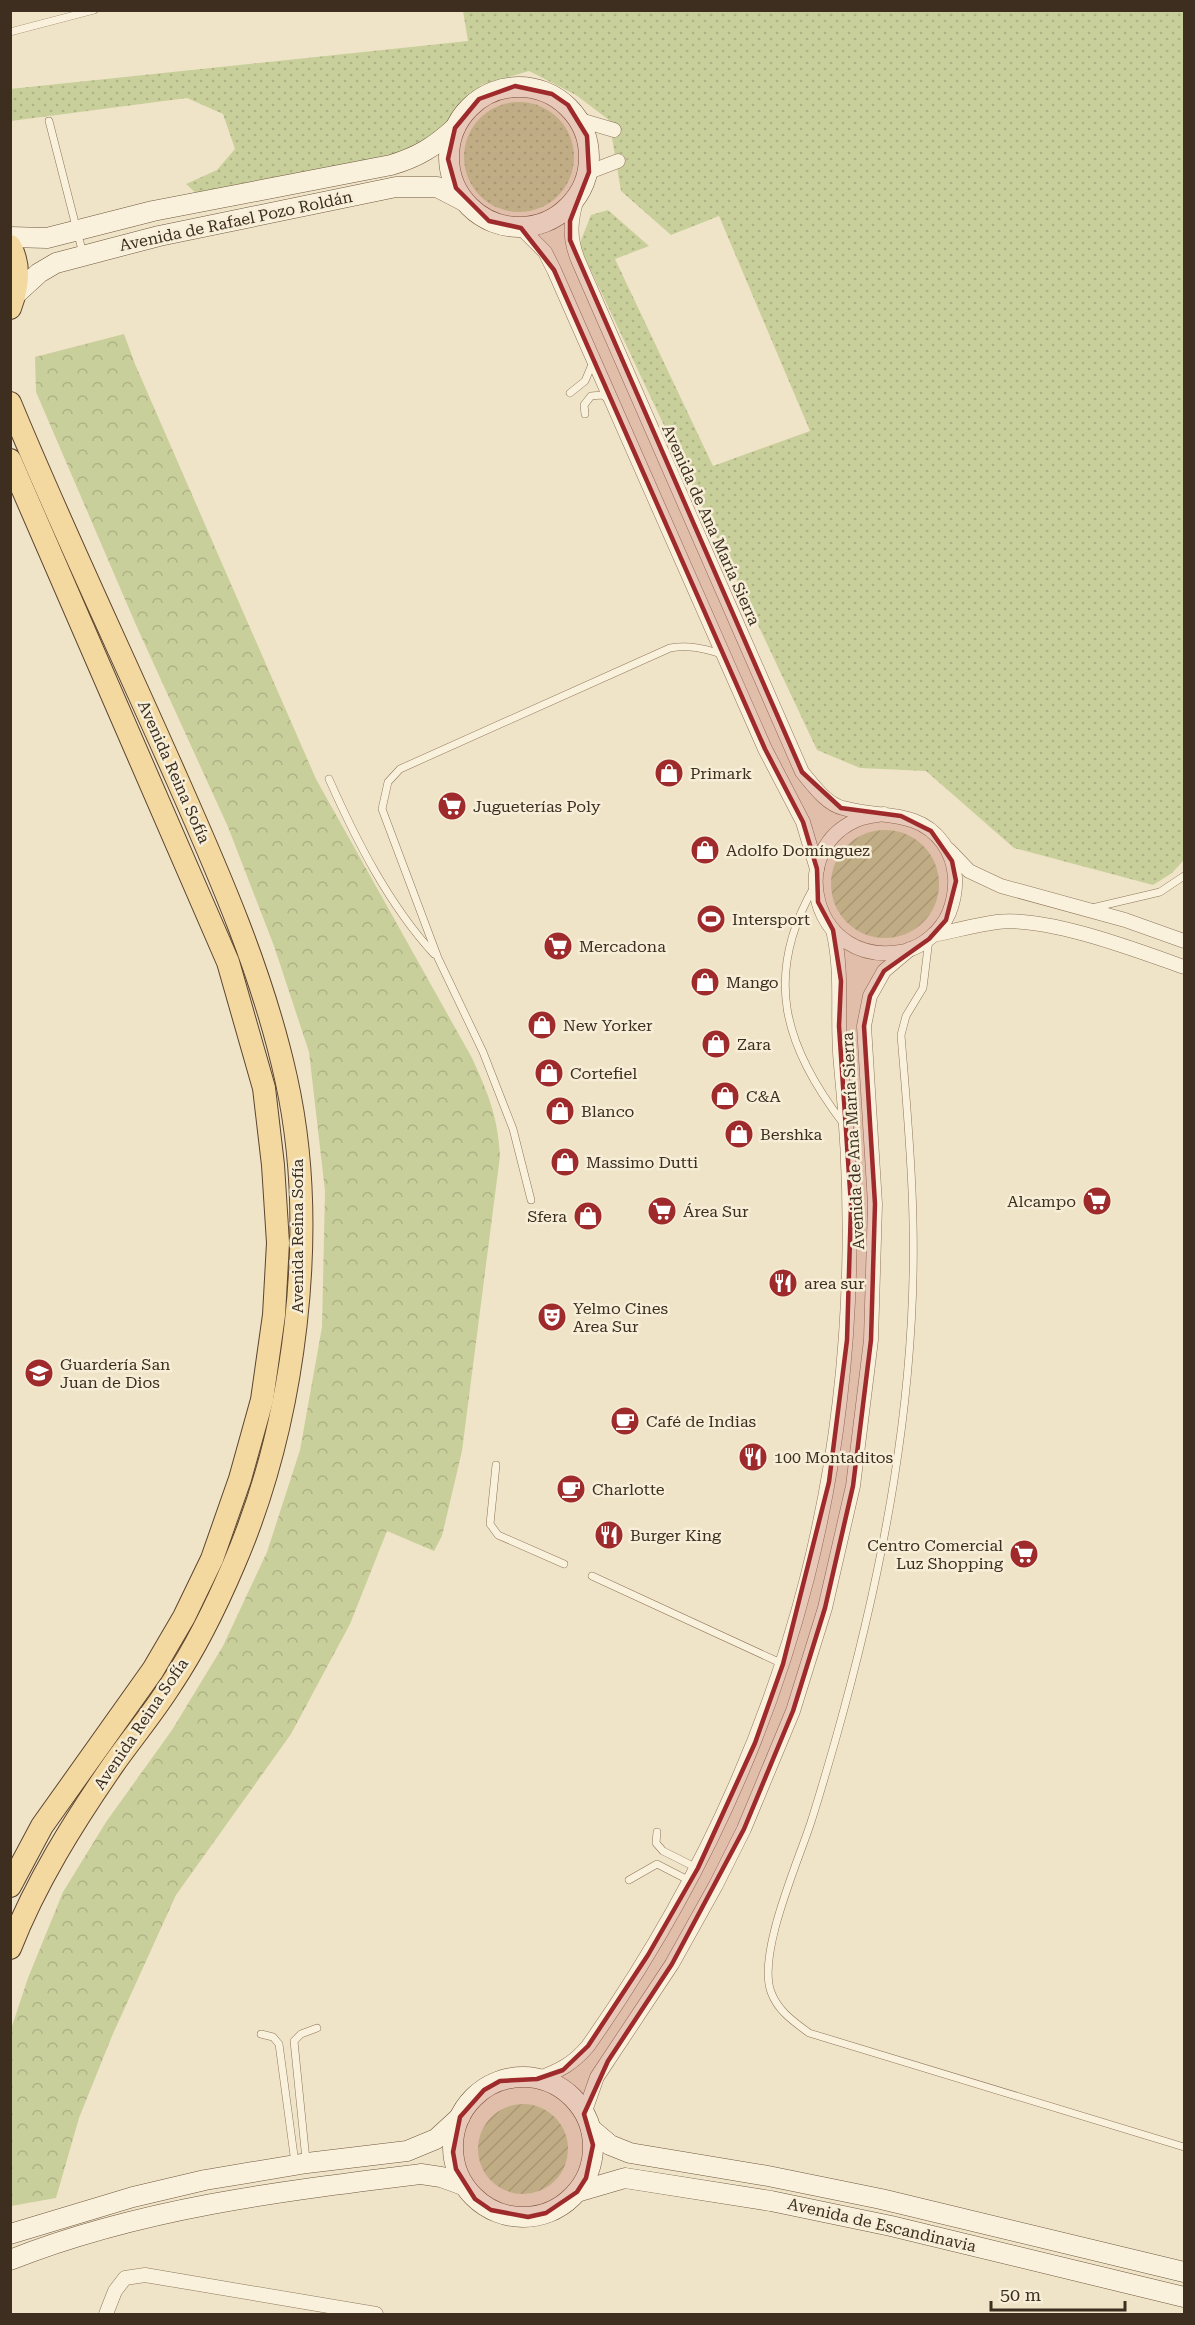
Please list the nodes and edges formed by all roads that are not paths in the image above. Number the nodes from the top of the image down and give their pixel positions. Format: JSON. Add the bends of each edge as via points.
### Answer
{"nodes":[{"id":1,"x":94,"y":10,"type":"edge"},
{"id":2,"x":10,"y":32,"type":"edge"},
{"id":3,"x":580,"y":120,"type":"junction"},
{"id":4,"x":49,"y":121,"type":"dead end"},
{"id":5,"x":455,"y":128,"type":"junction"},
{"id":6,"x":615,"y":130,"type":"dead end"},
{"id":7,"x":618,"y":161,"type":"dead end"},
{"id":8,"x":589,"y":172,"type":"junction"},
{"id":9,"x":577,"y":198,"type":"junction"},
{"id":10,"x":464,"y":201,"type":"junction"},
{"id":11,"x":521,"y":228,"type":"junction"},
{"id":12,"x":76,"y":230,"type":"junction"},
{"id":13,"x":10,"y":237,"type":"edge"},
{"id":14,"x":10,"y":246,"type":"edge"},
{"id":15,"x":83,"y":254,"type":"junction"},
{"id":16,"x":13,"y":301,"type":"edge"},
{"id":17,"x":594,"y":359,"type":"junction"},
{"id":18,"x":570,"y":393,"type":"dead end"},
{"id":19,"x":612,"y":400,"type":"junction"},
{"id":20,"x":10,"y":403,"type":"edge"},
{"id":21,"x":585,"y":414,"type":"dead end"},
{"id":22,"x":10,"y":460,"type":"edge"},
{"id":23,"x":724,"y":655,"type":"junction"},
{"id":24,"x":329,"y":779,"type":"dead end"},
{"id":25,"x":884,"y":814,"type":"junction"},
{"id":26,"x":943,"y":844,"type":"junction"},
{"id":27,"x":817,"y":869,"type":"junction"},
{"id":28,"x":1185,"y":876,"type":"edge"},
{"id":29,"x":815,"y":885,"type":"junction"},
{"id":30,"x":1084,"y":909,"type":"junction"},
{"id":31,"x":833,"y":930,"type":"junction"},
{"id":32,"x":931,"y":937,"type":"junction"},
{"id":33,"x":1185,"y":941,"type":"edge"},
{"id":34,"x":910,"y":950,"type":"junction"},
{"id":35,"x":438,"y":958,"type":"junction"},
{"id":36,"x":1185,"y":967,"type":"edge"},
{"id":37,"x":848,"y":1129,"type":"junction"},
{"id":38,"x":531,"y":1200,"type":"dead end"},
{"id":39,"x":496,"y":1465,"type":"dead end"},
{"id":40,"x":564,"y":1564,"type":"dead end"},
{"id":41,"x":591,"y":1576,"type":"dead end"},
{"id":42,"x":783,"y":1664,"type":"junction"},
{"id":43,"x":657,"y":1832,"type":"dead end"},
{"id":44,"x":698,"y":1868,"type":"junction"},
{"id":45,"x":629,"y":1881,"type":"dead end"},
{"id":46,"x":691,"y":1881,"type":"junction"},
{"id":47,"x":10,"y":1886,"type":"edge"},
{"id":48,"x":10,"y":1948,"type":"edge"},
{"id":49,"x":317,"y":2028,"type":"dead end"},
{"id":50,"x":261,"y":2034,"type":"dead end"},
{"id":51,"x":537,"y":2079,"type":"junction"},
{"id":52,"x":460,"y":2117,"type":"junction"},
{"id":53,"x":587,"y":2122,"type":"junction"},
{"id":54,"x":1185,"y":2147,"type":"edge"},
{"id":55,"x":301,"y":2164,"type":"junction"},
{"id":56,"x":463,"y":2185,"type":"junction"},
{"id":57,"x":577,"y":2192,"type":"junction"},
{"id":58,"x":10,"y":2234,"type":"edge"},
{"id":59,"x":10,"y":2260,"type":"edge"},
{"id":60,"x":1185,"y":2272,"type":"edge"},
{"id":61,"x":1185,"y":2297,"type":"edge"},
{"id":62,"x":106,"y":2314,"type":"edge"},
{"id":63,"x":376,"y":2314,"type":"edge"}],
"edges":[{"from":1,"to":2,"type":"lane"},
{"from":3,"to":5,"type":"street","via":[[552,94],[514,86],[479,99]]},
{"from":3,"to":6,"type":"street"},
{"from":3,"to":8,"type":"street","via":[[589,145]]},
{"from":4,"to":12,"type":"lane"},
{"from":5,"to":10,"type":"street","via":[[448,159]]},
{"from":5,"to":12,"type":"street","name":"Avenida de Rafael Pozo Roldán","via":[[431,149],[391,165]]},
{"from":7,"to":8,"type":"street"},
{"from":8,"to":9,"type":"street"},
{"from":9,"to":11,"type":"street","via":[[552,220]]},
{"from":9,"to":25,"type":"street","name":"Avenida de Ana María Sierra","via":[[570,221],[570,240],[802,772],[821,794],[841,808]]},
{"from":10,"to":11,"type":"street","via":[[489,221]]},
{"from":10,"to":15,"type":"street","name":"Avenida de Rafael Pozo Roldán","via":[[437,187],[396,188]]},
{"from":11,"to":17,"type":"street","name":"Avenida de Ana María Sierra","via":[[549,261]]},
{"from":12,"to":13,"type":"street","name":"Avenida de Rafael Pozo Roldán","via":[[47,238]]},
{"from":12,"to":15,"type":"lane"},
{"from":14,"to":16,"type":"main road","via":[[18,274]]},
{"from":15,"to":16,"type":"street","name":"Avenida de Rafael Pozo Roldán","via":[[39,273]]},
{"from":17,"to":18,"type":"lane","via":[[585,381]]},
{"from":17,"to":19,"type":"street","name":"Avenida de Ana María Sierra"},
{"from":19,"to":21,"type":"lane","via":[[602,395],[591,396]]},
{"from":19,"to":23,"type":"street","name":"Avenida de Ana María Sierra"},
{"from":20,"to":48,"type":"main road","name":"Avenida Reina Sofía","via":[[206,843],[250,953],[288,1083],[298,1161],[300,1241],[297,1316],[285,1401],[263,1484],[234,1564],[173,1682],[64,1839],[27,1905]]},
{"from":22,"to":47,"type":"main road","name":"Avenida Reina Sofía","via":[[228,962],[264,1088],[278,1243],[274,1315],[262,1400],[212,1559],[153,1670],[42,1826]]},
{"from":23,"to":27,"type":"street","name":"Avenida de Ana María Sierra","via":[[765,749],[803,822]]},
{"from":23,"to":35,"type":"lane","via":[[703,648],[670,648],[400,768],[388,782],[382,809]]},
{"from":24,"to":35,"type":"lane","via":[[378,875],[411,928]]},
{"from":25,"to":26,"type":"street","name":"Avenida de Ana María Sierra","via":[[917,821]]},
{"from":25,"to":27,"type":"street","name":"Avenida de Ana María Sierra","via":[[861,819],[841,830],[826,848]]},
{"from":26,"to":30,"type":"street","via":[[969,871],[1001,886]]},
{"from":26,"to":32,"type":"street","name":"Avenida de Ana María Sierra","via":[[952,861],[955,891],[946,920]]},
{"from":27,"to":29,"type":"street","name":"Avenida de Ana María Sierra"},
{"from":28,"to":30,"type":"lane","via":[[1160,892]]},
{"from":29,"to":31,"type":"street","name":"Avenida de Ana María Sierra","via":[[818,902]]},
{"from":29,"to":37,"type":"lane","via":[[798,914],[792,937],[785,985],[788,1019],[801,1060]]},
{"from":30,"to":33,"type":"street"},
{"from":31,"to":34,"type":"street","name":"Avenida de Ana María Sierra","via":[[849,944],[869,952],[890,954]]},
{"from":31,"to":37,"type":"street","name":"Avenida de Ana María Sierra","via":[[840,957],[839,1026]]},
{"from":32,"to":34,"type":"street","name":"Avenida de Ana María Sierra"},
{"from":32,"to":36,"type":"street","via":[[998,922],[1031,923],[1118,943]]},
{"from":32,"to":54,"type":"lane","via":[[923,988],[906,1016],[901,1035],[913,1223],[912,1268],[906,1391],[884,1545],[819,1799],[772,1941],[767,1967],[770,1991],[781,2011],[809,2033]]},
{"from":34,"to":53,"type":"street","name":"Avenida de Ana María Sierra","via":[[884,971],[870,996],[864,1026],[875,1204],[872,1340],[853,1486],[825,1608],[792,1711],[744,1829],[672,1964],[597,2077]]},
{"from":35,"to":38,"type":"lane","via":[[483,1052],[504,1107]]},
{"from":37,"to":42,"type":"street","name":"Avenida de Ana María Sierra","via":[[851,1262],[839,1413],[818,1534]]},
{"from":39,"to":40,"type":"lane","via":[[490,1524],[498,1535]]},
{"from":41,"to":42,"type":"lane"},
{"from":42,"to":44,"type":"street","name":"Avenida de Ana María Sierra","via":[[755,1743]]},
{"from":43,"to":44,"type":"lane","via":[[656,1843],[663,1851]]},
{"from":44,"to":46,"type":"street","name":"Avenida de Ana María Sierra"},
{"from":45,"to":46,"type":"lane","via":[[657,1864]]},
{"from":46,"to":51,"type":"street","name":"Avenida de Ana María Sierra","via":[[588,2046],[562,2070]]},
{"from":49,"to":55,"type":"lane","via":[[294,2040]]},
{"from":50,"to":55,"type":"lane","via":[[273,2037],[279,2044]]},
{"from":51,"to":52,"type":"street","name":"Avenida de Escandinavia","via":[[500,2081],[470,2102]]},
{"from":51,"to":53,"type":"street","name":"Avenida de Escandinavia","via":[[572,2098]]},
{"from":52,"to":55,"type":"street","via":[[436,2139],[407,2151]]},
{"from":52,"to":56,"type":"street","name":"Avenida de Escandinavia","via":[[453,2152]]},
{"from":53,"to":57,"type":"street","name":"Avenida de Escandinavia","via":[[591,2162]]},
{"from":53,"to":60,"type":"street","name":"Avenida de Escandinavia","via":[[610,2145],[630,2153],[881,2199]]},
{"from":55,"to":58,"type":"street","via":[[133,2197]]},
{"from":56,"to":57,"type":"street","name":"Avenida de Escandinavia","via":[[491,2210],[518,2217],[546,2213]]},
{"from":56,"to":59,"type":"street","via":[[421,2175],[267,2193],[139,2220]]},
{"from":57,"to":61,"type":"street","name":"Avenida de Escandinavia","via":[[625,2178],[771,2200]]},
{"from":62,"to":63,"type":"street","via":[[125,2278],[145,2275]]}]}
